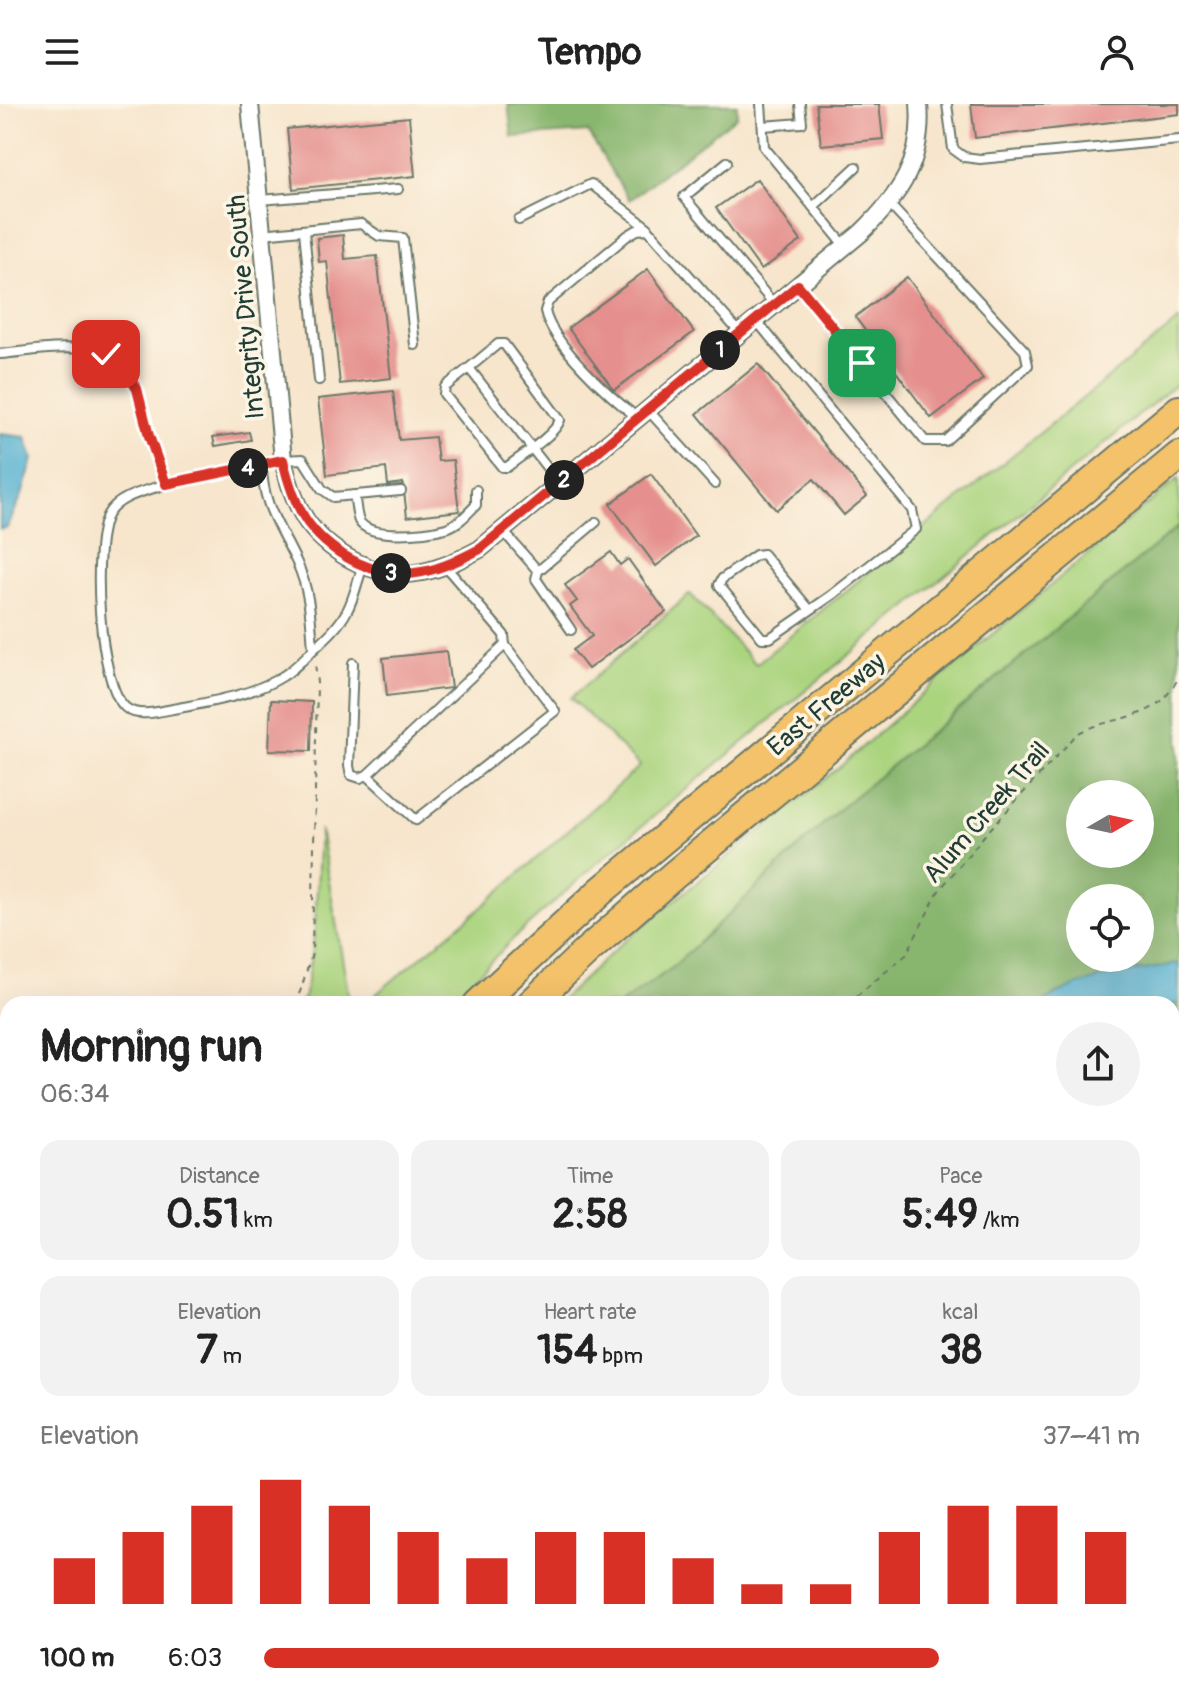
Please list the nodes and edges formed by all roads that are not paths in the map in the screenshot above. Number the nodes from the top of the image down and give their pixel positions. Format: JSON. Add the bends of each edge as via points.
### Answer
{"nodes":[{"id":1,"x":250,"y":104,"type":"edge"},
{"id":2,"x":761,"y":104,"type":"edge"},
{"id":3,"x":800,"y":104,"type":"edge"},
{"id":4,"x":919,"y":104,"type":"edge"},
{"id":5,"x":947,"y":104,"type":"edge"},
{"id":6,"x":763,"y":126,"type":"junction"},
{"id":7,"x":1179,"y":140,"type":"edge"},
{"id":8,"x":727,"y":162,"type":"dead end"},
{"id":9,"x":856,"y":167,"type":"dead end"},
{"id":10,"x":398,"y":189,"type":"dead end"},
{"id":11,"x":259,"y":201,"type":"junction"},
{"id":12,"x":890,"y":205,"type":"junction"},
{"id":13,"x":813,"y":207,"type":"junction"},
{"id":14,"x":519,"y":220,"type":"dead end"},
{"id":15,"x":648,"y":229,"type":"junction"},
{"id":16,"x":304,"y":231,"type":"junction"},
{"id":17,"x":262,"y":234,"type":"junction"},
{"id":18,"x":845,"y":246,"type":"junction"},
{"id":19,"x":798,"y":285,"type":"junction"},
{"id":20,"x":775,"y":305,"type":"junction"},
{"id":21,"x":756,"y":320,"type":"junction"},
{"id":22,"x":741,"y":333,"type":"junction"},
{"id":23,"x":415,"y":345,"type":"dead end"},
{"id":24,"x":0,"y":354,"type":"edge"},
{"id":25,"x":469,"y":368,"type":"junction"},
{"id":26,"x":319,"y":380,"type":"dead end"},
{"id":27,"x":1179,"y":410,"type":"edge"},
{"id":28,"x":643,"y":414,"type":"junction"},
{"id":29,"x":532,"y":448,"type":"junction"},
{"id":30,"x":1179,"y":456,"type":"edge"},
{"id":31,"x":283,"y":460,"type":"junction"},
{"id":32,"x":262,"y":465,"type":"junction"},
{"id":33,"x":560,"y":483,"type":"junction"},
{"id":34,"x":166,"y":484,"type":"junction"},
{"id":35,"x":715,"y":484,"type":"dead end"},
{"id":36,"x":476,"y":490,"type":"dead end"},
{"id":37,"x":401,"y":491,"type":"dead end"},
{"id":38,"x":354,"y":495,"type":"junction"},
{"id":39,"x":596,"y":522,"type":"dead end"},
{"id":40,"x":503,"y":530,"type":"junction"},
{"id":41,"x":365,"y":566,"type":"junction"},
{"id":42,"x":445,"y":566,"type":"junction"},
{"id":43,"x":538,"y":571,"type":"junction"},
{"id":44,"x":810,"y":610,"type":"junction"},
{"id":45,"x":571,"y":630,"type":"dead end"},
{"id":46,"x":505,"y":645,"type":"junction"},
{"id":47,"x":313,"y":649,"type":"junction"},
{"id":48,"x":353,"y":663,"type":"dead end"},
{"id":49,"x":367,"y":775,"type":"junction"},
{"id":50,"x":487,"y":996,"type":"edge"},
{"id":51,"x":539,"y":996,"type":"edge"}],
"edges":[{"from":1,"to":11,"type":"street","name":"Integrity Drive South"},
{"from":2,"to":6,"type":"lane"},
{"from":3,"to":6,"type":"lane","via":[[802,123]]},
{"from":4,"to":12,"type":"street","via":[[919,136]]},
{"from":5,"to":7,"type":"lane","via":[[953,149],[964,157]]},
{"from":6,"to":13,"type":"lane","via":[[764,147]]},
{"from":8,"to":20,"type":"lane","via":[[684,197]]},
{"from":9,"to":13,"type":"lane"},
{"from":10,"to":11,"type":"lane"},
{"from":11,"to":17,"type":"street","name":"Integrity Drive South"},
{"from":12,"to":18,"type":"street"},
{"from":12,"to":19,"type":"lane","via":[[1025,351],[1028,365],[945,441],[925,441]]},
{"from":13,"to":18,"type":"lane"},
{"from":14,"to":15,"type":"lane","via":[[591,184]]},
{"from":15,"to":22,"type":"lane"},
{"from":15,"to":28,"type":"lane","via":[[627,236],[548,302],[545,311],[562,342],[608,394]]},
{"from":16,"to":17,"type":"lane"},
{"from":16,"to":23,"type":"lane","via":[[361,224],[379,236],[403,238]]},
{"from":16,"to":26,"type":"lane"},
{"from":17,"to":31,"type":"street","name":"Integrity Drive South"},
{"from":18,"to":19,"type":"street"},
{"from":19,"to":20,"type":"street"},
{"from":20,"to":21,"type":"street"},
{"from":21,"to":22,"type":"street"},
{"from":21,"to":44,"type":"lane","via":[[912,510],[915,521],[916,529]]},
{"from":22,"to":28,"type":"street"},
{"from":24,"to":34,"type":"lane","via":[[79,349],[106,354],[122,365],[137,389]]},
{"from":25,"to":29,"type":"lane"},
{"from":25,"to":29,"type":"lane","via":[[445,387],[444,394],[502,467]]},
{"from":25,"to":29,"type":"lane","via":[[504,344],[560,420]]},
{"from":27,"to":50,"type":"highway","name":"East Freeway","via":[[601,891]]},
{"from":28,"to":33,"type":"street"},
{"from":28,"to":35,"type":"lane"},
{"from":29,"to":33,"type":"lane"},
{"from":30,"to":51,"type":"highway","name":"East Freeway","via":[[674,875]]},
{"from":31,"to":32,"type":"lane"},
{"from":31,"to":38,"type":"lane","via":[[303,459],[333,497]]},
{"from":31,"to":41,"type":"street","name":"Integrity Drive South","via":[[307,521],[329,544]]},
{"from":32,"to":34,"type":"lane"},
{"from":32,"to":47,"type":"lane","via":[[262,487],[309,596]]},
{"from":33,"to":40,"type":"street"},
{"from":34,"to":47,"type":"lane","via":[[118,501],[101,532],[101,636],[120,702],[139,713],[233,697],[284,676]]},
{"from":36,"to":38,"type":"lane","via":[[476,505],[463,519],[447,528],[409,532],[368,529],[359,520]]},
{"from":37,"to":38,"type":"lane"},
{"from":39,"to":43,"type":"lane"},
{"from":40,"to":42,"type":"street","via":[[480,549]]},
{"from":40,"to":43,"type":"lane"},
{"from":41,"to":42,"type":"street","via":[[404,574]]},
{"from":41,"to":47,"type":"lane","via":[[348,610]]},
{"from":42,"to":46,"type":"lane","via":[[504,635]]},
{"from":43,"to":45,"type":"lane","via":[[540,587]]},
{"from":44,"to":44,"type":"lane","via":[[770,638],[762,638],[719,585],[763,554]]},
{"from":46,"to":49,"type":"lane"},
{"from":46,"to":49,"type":"lane","via":[[555,711],[416,820]]},
{"from":48,"to":49,"type":"lane","via":[[349,766],[351,775]]}]}
